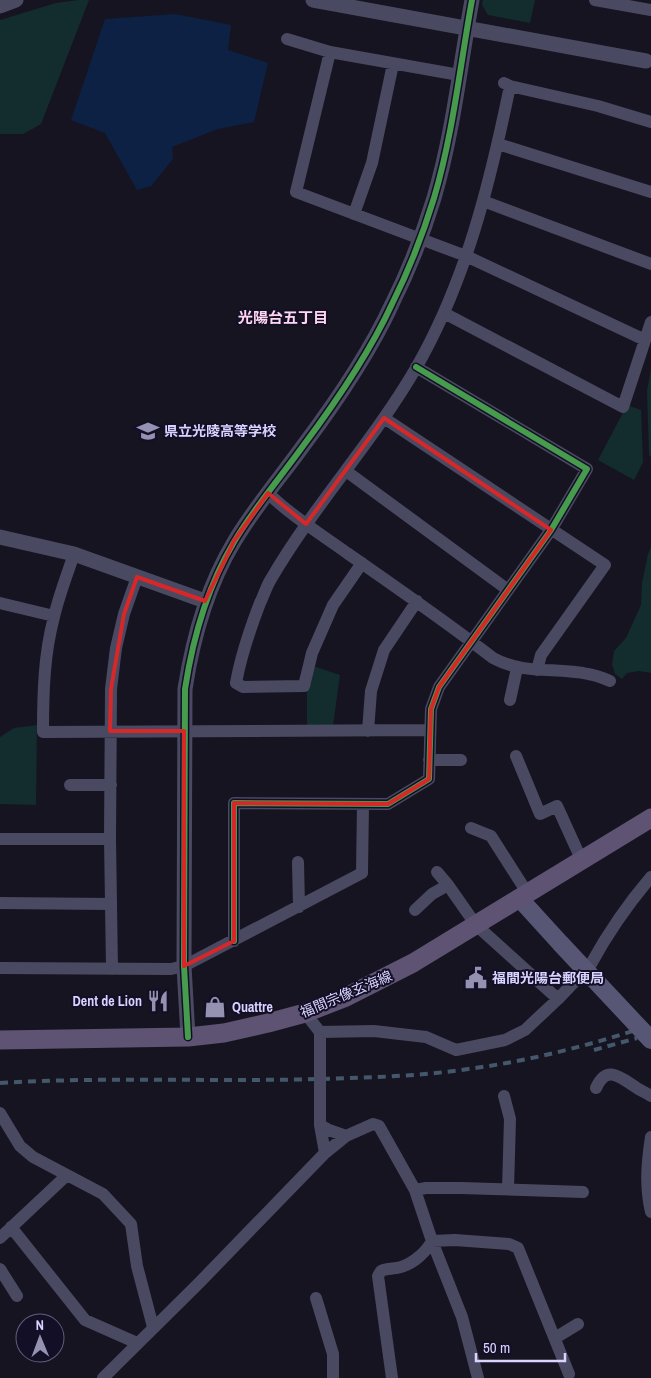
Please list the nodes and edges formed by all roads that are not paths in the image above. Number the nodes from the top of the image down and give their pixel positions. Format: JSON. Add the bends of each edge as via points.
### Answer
{"nodes":[{"id":1,"x":16,"y":0,"type":"edge"},
{"id":2,"x":313,"y":0,"type":"edge"},
{"id":3,"x":472,"y":0,"type":"edge"},
{"id":4,"x":595,"y":0,"type":"edge"},
{"id":5,"x":0,"y":6,"type":"edge"},
{"id":6,"x":651,"y":10,"type":"edge"},
{"id":7,"x":467,"y":27,"type":"junction"},
{"id":8,"x":287,"y":40,"type":"dead end"},
{"id":9,"x":330,"y":52,"type":"junction"},
{"id":10,"x":646,"y":61,"type":"dead end"},
{"id":11,"x":393,"y":64,"type":"junction"},
{"id":12,"x":459,"y":75,"type":"junction"},
{"id":13,"x":651,"y":122,"type":"edge"},
{"id":14,"x":498,"y":144,"type":"junction"},
{"id":15,"x":651,"y":192,"type":"edge"},
{"id":16,"x":483,"y":201,"type":"junction"},
{"id":17,"x":354,"y":214,"type":"junction"},
{"id":18,"x":420,"y":239,"type":"junction"},
{"id":19,"x":466,"y":256,"type":"junction"},
{"id":20,"x":651,"y":264,"type":"edge"},
{"id":21,"x":444,"y":313,"type":"junction"},
{"id":22,"x":651,"y":322,"type":"edge"},
{"id":23,"x":645,"y":340,"type":"junction"},
{"id":24,"x":416,"y":367,"type":"junction"},
{"id":25,"x":384,"y":418,"type":"junction"},
{"id":26,"x":346,"y":471,"type":"junction"},
{"id":27,"x":268,"y":493,"type":"junction"},
{"id":28,"x":306,"y":524,"type":"junction"},
{"id":29,"x":551,"y":530,"type":"junction"},
{"id":30,"x":0,"y":538,"type":"edge"},
{"id":31,"x":74,"y":554,"type":"junction"},
{"id":32,"x":362,"y":563,"type":"junction"},
{"id":33,"x":137,"y":577,"type":"junction"},
{"id":34,"x":508,"y":590,"type":"junction"},
{"id":35,"x":205,"y":601,"type":"junction"},
{"id":36,"x":417,"y":602,"type":"junction"},
{"id":37,"x":0,"y":603,"type":"edge"},
{"id":38,"x":54,"y":616,"type":"junction"},
{"id":39,"x":472,"y":641,"type":"junction"},
{"id":40,"x":517,"y":668,"type":"junction"},
{"id":41,"x":537,"y":670,"type":"junction"},
{"id":42,"x":610,"y":681,"type":"dead end"},
{"id":43,"x":510,"y":700,"type":"dead end"},
{"id":44,"x":429,"y":730,"type":"junction"},
{"id":45,"x":110,"y":731,"type":"junction"},
{"id":46,"x":184,"y":731,"type":"junction"},
{"id":47,"x":368,"y":731,"type":"junction"},
{"id":48,"x":516,"y":756,"type":"dead end"},
{"id":49,"x":429,"y":760,"type":"junction"},
{"id":50,"x":461,"y":760,"type":"dead end"},
{"id":51,"x":70,"y":785,"type":"dead end"},
{"id":52,"x":111,"y":785,"type":"junction"},
{"id":53,"x":362,"y":804,"type":"junction"},
{"id":54,"x":651,"y":818,"type":"edge"},
{"id":55,"x":471,"y":828,"type":"dead end"},
{"id":56,"x":110,"y":838,"type":"junction"},
{"id":57,"x":0,"y":839,"type":"edge"},
{"id":58,"x":582,"y":861,"type":"junction"},
{"id":59,"x":298,"y":862,"type":"dead end"},
{"id":60,"x":437,"y":872,"type":"dead end"},
{"id":61,"x":651,"y":877,"type":"edge"},
{"id":62,"x":448,"y":885,"type":"junction"},
{"id":63,"x":524,"y":896,"type":"junction"},
{"id":64,"x":0,"y":903,"type":"edge"},
{"id":65,"x":111,"y":904,"type":"junction"},
{"id":66,"x":299,"y":907,"type":"junction"},
{"id":67,"x":415,"y":910,"type":"dead end"},
{"id":68,"x":476,"y":925,"type":"junction"},
{"id":69,"x":234,"y":941,"type":"junction"},
{"id":70,"x":591,"y":964,"type":"dead end"},
{"id":71,"x":184,"y":966,"type":"junction"},
{"id":72,"x":0,"y":968,"type":"edge"},
{"id":73,"x":112,"y":968,"type":"junction"},
{"id":74,"x":576,"y":980,"type":"dead end"},
{"id":75,"x":558,"y":999,"type":"junction"},
{"id":76,"x":305,"y":1013,"type":"junction"},
{"id":77,"x":320,"y":1032,"type":"junction"},
{"id":78,"x":188,"y":1037,"type":"junction"},
{"id":79,"x":0,"y":1040,"type":"edge"},
{"id":80,"x":651,"y":1040,"type":"edge"},
{"id":81,"x":596,"y":1088,"type":"dead end"},
{"id":82,"x":504,"y":1096,"type":"dead end"},
{"id":83,"x":651,"y":1096,"type":"edge"},
{"id":84,"x":1,"y":1119,"type":"edge"},
{"id":85,"x":320,"y":1125,"type":"junction"},
{"id":86,"x":346,"y":1136,"type":"junction"},
{"id":87,"x":651,"y":1137,"type":"edge"},
{"id":88,"x":325,"y":1153,"type":"junction"},
{"id":89,"x":66,"y":1176,"type":"junction"},
{"id":90,"x":508,"y":1189,"type":"junction"},
{"id":91,"x":415,"y":1190,"type":"junction"},
{"id":92,"x":583,"y":1192,"type":"dead end"},
{"id":93,"x":651,"y":1212,"type":"edge"},
{"id":94,"x":11,"y":1227,"type":"junction"},
{"id":95,"x":0,"y":1238,"type":"edge"},
{"id":96,"x":432,"y":1241,"type":"junction"},
{"id":97,"x":0,"y":1269,"type":"edge"},
{"id":98,"x":17,"y":1296,"type":"dead end"},
{"id":99,"x":316,"y":1298,"type":"dead end"},
{"id":100,"x":578,"y":1324,"type":"dead end"},
{"id":101,"x":152,"y":1327,"type":"junction"},
{"id":102,"x":555,"y":1338,"type":"junction"},
{"id":103,"x":137,"y":1343,"type":"junction"},
{"id":104,"x":569,"y":1374,"type":"dead end"},
{"id":105,"x":103,"y":1378,"type":"edge"},
{"id":106,"x":333,"y":1378,"type":"edge"},
{"id":107,"x":392,"y":1378,"type":"edge"},
{"id":108,"x":478,"y":1378,"type":"edge"}],
"edges":[{"from":1,"to":5,"type":"street"},
{"from":2,"to":7,"type":"street"},
{"from":3,"to":7,"type":"street"},
{"from":4,"to":6,"type":"street"},
{"from":7,"to":10,"type":"street"},
{"from":7,"to":12,"type":"street"},
{"from":8,"to":9,"type":"street"},
{"from":9,"to":11,"type":"street"},
{"from":9,"to":17,"type":"street","via":[[296,192]]},
{"from":11,"to":12,"type":"street"},
{"from":11,"to":17,"type":"street","via":[[372,163]]},
{"from":12,"to":18,"type":"street","via":[[444,160]]},
{"from":13,"to":14,"type":"street","via":[[506,84]]},
{"from":14,"to":15,"type":"street"},
{"from":14,"to":16,"type":"street"},
{"from":16,"to":19,"type":"street"},
{"from":16,"to":20,"type":"street"},
{"from":17,"to":18,"type":"street"},
{"from":18,"to":19,"type":"street"},
{"from":18,"to":27,"type":"street","via":[[392,305],[348,381]]},
{"from":19,"to":21,"type":"street"},
{"from":19,"to":23,"type":"street"},
{"from":21,"to":23,"type":"street","via":[[623,407]]},
{"from":21,"to":24,"type":"street"},
{"from":22,"to":23,"type":"street"},
{"from":24,"to":25,"type":"street"},
{"from":24,"to":29,"type":"street","via":[[587,469]]},
{"from":25,"to":26,"type":"street"},
{"from":25,"to":29,"type":"street"},
{"from":26,"to":28,"type":"street"},
{"from":26,"to":34,"type":"street"},
{"from":27,"to":28,"type":"street"},
{"from":27,"to":35,"type":"street","via":[[234,542]]},
{"from":28,"to":32,"type":"street"},
{"from":28,"to":32,"type":"street","via":[[270,581],[249,631],[236,682],[243,687],[304,686],[312,653],[333,605]]},
{"from":29,"to":34,"type":"street"},
{"from":29,"to":41,"type":"street","via":[[606,565],[541,655]]},
{"from":30,"to":31,"type":"street"},
{"from":31,"to":33,"type":"street"},
{"from":31,"to":38,"type":"street"},
{"from":32,"to":36,"type":"street"},
{"from":33,"to":35,"type":"street"},
{"from":33,"to":45,"type":"street","via":[[116,648]]},
{"from":34,"to":39,"type":"street"},
{"from":35,"to":46,"type":"street","via":[[190,655]]},
{"from":36,"to":39,"type":"street"},
{"from":36,"to":47,"type":"street","via":[[384,650],[371,691]]},
{"from":37,"to":38,"type":"street"},
{"from":38,"to":45,"type":"street","via":[[43,687],[43,732]]},
{"from":39,"to":40,"type":"street","via":[[493,658]]},
{"from":39,"to":44,"type":"street","via":[[439,687],[430,709]]},
{"from":40,"to":41,"type":"street"},
{"from":40,"to":43,"type":"street"},
{"from":41,"to":42,"type":"street","via":[[588,674]]},
{"from":44,"to":47,"type":"street"},
{"from":44,"to":49,"type":"street"},
{"from":45,"to":46,"type":"street"},
{"from":45,"to":52,"type":"street"},
{"from":46,"to":47,"type":"street"},
{"from":46,"to":71,"type":"street"},
{"from":48,"to":58,"type":"street","via":[[540,814],[557,806]]},
{"from":49,"to":50,"type":"street"},
{"from":49,"to":53,"type":"street","via":[[429,779],[388,804]]},
{"from":51,"to":52,"type":"street"},
{"from":52,"to":56,"type":"street"},
{"from":53,"to":66,"type":"street","via":[[362,873]]},
{"from":53,"to":69,"type":"street","via":[[234,804]]},
{"from":54,"to":58,"type":"main road","name":"福間宗像玄海線"},
{"from":55,"to":63,"type":"street","via":[[490,836]]},
{"from":56,"to":57,"type":"street"},
{"from":56,"to":65,"type":"street"},
{"from":58,"to":63,"type":"main road","name":"福間宗像玄海線"},
{"from":59,"to":66,"type":"street"},
{"from":60,"to":62,"type":"street"},
{"from":61,"to":70,"type":"street","via":[[625,909]]},
{"from":62,"to":67,"type":"street"},
{"from":62,"to":68,"type":"street"},
{"from":63,"to":68,"type":"main road","name":"福間宗像玄海線"},
{"from":63,"to":80,"type":"main road","bridge":true,"via":[[561,944]]},
{"from":64,"to":65,"type":"street"},
{"from":65,"to":73,"type":"street"},
{"from":66,"to":69,"type":"street"},
{"from":68,"to":75,"type":"street"},
{"from":68,"to":76,"type":"main road","name":"福間宗像玄海線","via":[[413,964]]},
{"from":69,"to":71,"type":"street"},
{"from":71,"to":73,"type":"street","via":[[171,969]]},
{"from":71,"to":78,"type":"street"},
{"from":72,"to":73,"type":"street"},
{"from":74,"to":75,"type":"street"},
{"from":75,"to":77,"type":"street","via":[[525,1030],[504,1040],[456,1050],[426,1037],[374,1031]]},
{"from":76,"to":77,"type":"street"},
{"from":76,"to":78,"type":"main road","name":"福間宗像玄海線","via":[[268,1024]]},
{"from":77,"to":85,"type":"street","bridge":true},
{"from":78,"to":79,"type":"main road","name":"福間宗像玄海線"},
{"from":81,"to":83,"type":"street","via":[[605,1076],[612,1074]]},
{"from":82,"to":90,"type":"street","via":[[510,1119]]},
{"from":84,"to":89,"type":"street","via":[[20,1146]]},
{"from":85,"to":86,"type":"street"},
{"from":85,"to":88,"type":"street"},
{"from":86,"to":88,"type":"street"},
{"from":86,"to":91,"type":"street","via":[[373,1124],[379,1126]]},
{"from":87,"to":93,"type":"street","via":[[647,1186]]},
{"from":88,"to":101,"type":"street"},
{"from":89,"to":94,"type":"street"},
{"from":89,"to":101,"type":"street","via":[[103,1194],[131,1224],[137,1266]]},
{"from":90,"to":91,"type":"street"},
{"from":90,"to":92,"type":"street"},
{"from":91,"to":96,"type":"street"},
{"from":94,"to":95,"type":"street"},
{"from":94,"to":103,"type":"street","via":[[85,1320]]},
{"from":96,"to":102,"type":"street","via":[[509,1244],[518,1248]]},
{"from":96,"to":107,"type":"street","via":[[426,1251],[406,1265],[385,1269],[378,1276]]},
{"from":96,"to":108,"type":"street","via":[[462,1317]]},
{"from":97,"to":98,"type":"street"},
{"from":99,"to":106,"type":"street","via":[[333,1354]]},
{"from":100,"to":102,"type":"street"},
{"from":101,"to":103,"type":"street"},
{"from":102,"to":104,"type":"street"},
{"from":103,"to":105,"type":"street"}]}
